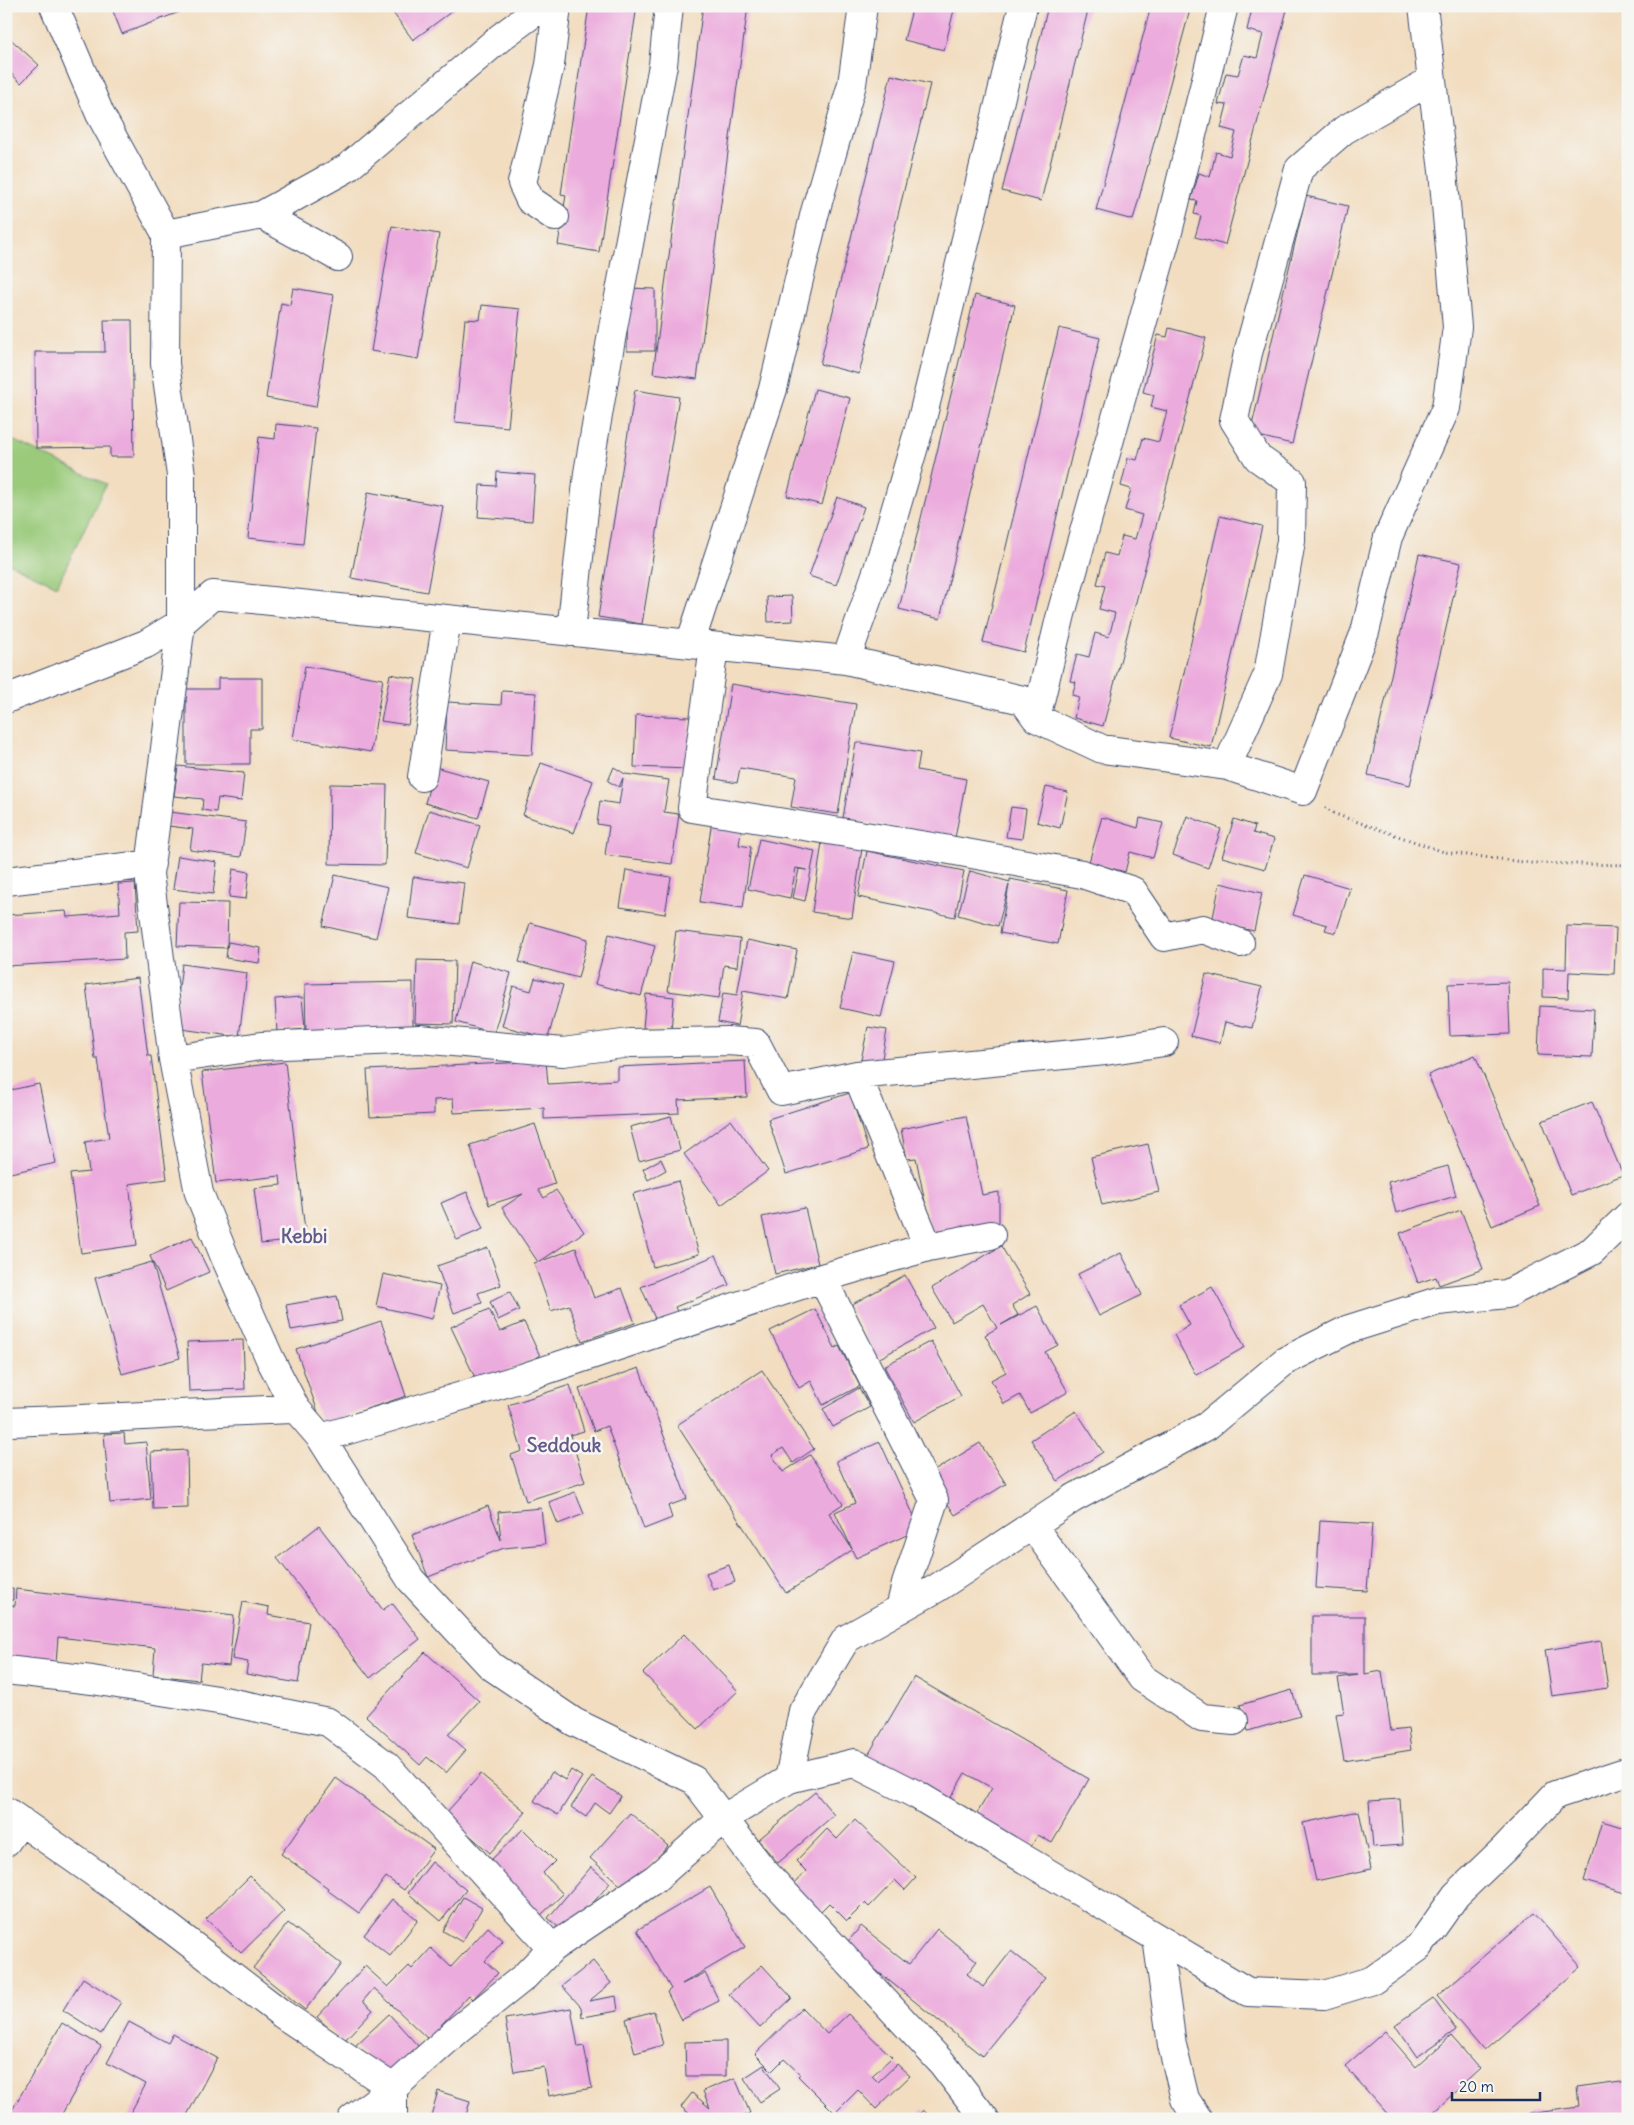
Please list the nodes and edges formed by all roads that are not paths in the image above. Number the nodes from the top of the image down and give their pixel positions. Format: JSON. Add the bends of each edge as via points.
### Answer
{"nodes":[{"id":1,"x":54,"y":6,"type":"edge"},
{"id":2,"x":543,"y":6,"type":"edge"},
{"id":3,"x":557,"y":6,"type":"edge"},
{"id":4,"x":669,"y":6,"type":"edge"},
{"id":5,"x":864,"y":6,"type":"edge"},
{"id":6,"x":1023,"y":6,"type":"edge"},
{"id":7,"x":1224,"y":6,"type":"edge"},
{"id":8,"x":1422,"y":6,"type":"edge"},
{"id":9,"x":1430,"y":81,"type":"junction"},
{"id":10,"x":262,"y":215,"type":"junction"},
{"id":11,"x":555,"y":217,"type":"dead end"},
{"id":12,"x":166,"y":234,"type":"junction"},
{"id":13,"x":338,"y":257,"type":"dead end"},
{"id":14,"x":447,"y":620,"type":"junction"},
{"id":15,"x":181,"y":623,"type":"junction"},
{"id":16,"x":571,"y":632,"type":"junction"},
{"id":17,"x":702,"y":645,"type":"junction"},
{"id":18,"x":846,"y":660,"type":"junction"},
{"id":19,"x":6,"y":699,"type":"edge"},
{"id":20,"x":1036,"y":718,"type":"junction"},
{"id":21,"x":1227,"y":766,"type":"junction"},
{"id":22,"x":422,"y":777,"type":"dead end"},
{"id":23,"x":151,"y":864,"type":"junction"},
{"id":24,"x":6,"y":881,"type":"edge"},
{"id":25,"x":1240,"y":943,"type":"dead end"},
{"id":26,"x":1164,"y":1042,"type":"dead end"},
{"id":27,"x":173,"y":1059,"type":"junction"},
{"id":28,"x":856,"y":1075,"type":"junction"},
{"id":29,"x":1628,"y":1216,"type":"edge"},
{"id":30,"x":991,"y":1235,"type":"dead end"},
{"id":31,"x":928,"y":1247,"type":"junction"},
{"id":32,"x":822,"y":1278,"type":"junction"},
{"id":33,"x":296,"y":1408,"type":"junction"},
{"id":34,"x":6,"y":1422,"type":"edge"},
{"id":35,"x":320,"y":1438,"type":"junction"},
{"id":36,"x":1032,"y":1525,"type":"junction"},
{"id":37,"x":900,"y":1609,"type":"junction"},
{"id":38,"x":6,"y":1670,"type":"edge"},
{"id":39,"x":1234,"y":1722,"type":"dead end"},
{"id":40,"x":1628,"y":1773,"type":"edge"},
{"id":41,"x":789,"y":1779,"type":"junction"},
{"id":42,"x":724,"y":1818,"type":"junction"},
{"id":43,"x":11,"y":1825,"type":"edge"},
{"id":44,"x":1157,"y":1938,"type":"junction"},
{"id":45,"x":552,"y":1948,"type":"junction"},
{"id":46,"x":393,"y":2088,"type":"junction"},
{"id":47,"x":352,"y":2119,"type":"edge"},
{"id":48,"x":393,"y":2119,"type":"edge"},
{"id":49,"x":985,"y":2119,"type":"edge"},
{"id":50,"x":1198,"y":2119,"type":"edge"}],
"edges":[{"from":1,"to":12,"type":"street","via":[[100,114]]},
{"from":2,"to":10,"type":"street","via":[[501,37],[347,168]]},
{"from":3,"to":11,"type":"street","via":[[550,65],[522,183],[530,200]]},
{"from":4,"to":16,"type":"street","via":[[663,65],[588,473]]},
{"from":5,"to":17,"type":"street","via":[[852,84],[815,212],[772,390]]},
{"from":6,"to":18,"type":"street","via":[[922,419],[878,569]]},
{"from":7,"to":20,"type":"street","via":[[1169,228]]},
{"from":8,"to":9,"type":"street"},
{"from":9,"to":21,"type":"street","via":[[1344,130],[1299,170],[1248,353],[1234,420],[1258,458],[1292,482],[1291,540],[1268,674]]},
{"from":9,"to":21,"type":"street","via":[[1443,170],[1457,327],[1446,408],[1388,537],[1365,632],[1303,791]]},
{"from":10,"to":12,"type":"street"},
{"from":10,"to":13,"type":"street"},
{"from":12,"to":15,"type":"street","via":[[165,364],[181,475]]},
{"from":14,"to":15,"type":"street","via":[[213,595]]},
{"from":14,"to":16,"type":"street"},
{"from":14,"to":22,"type":"street"},
{"from":15,"to":19,"type":"street","via":[[146,644]]},
{"from":15,"to":23,"type":"street"},
{"from":16,"to":17,"type":"street"},
{"from":17,"to":18,"type":"street"},
{"from":17,"to":25,"type":"street","via":[[692,808],[1082,874],[1133,891],[1164,937],[1203,930]]},
{"from":18,"to":20,"type":"street","via":[[1023,700]]},
{"from":20,"to":21,"type":"street","via":[[1102,748]]},
{"from":23,"to":24,"type":"street"},
{"from":23,"to":27,"type":"street","via":[[149,874]]},
{"from":26,"to":28,"type":"street","via":[[1105,1051]]},
{"from":27,"to":28,"type":"street","via":[[262,1046],[420,1039],[564,1052],[630,1044],[727,1041],[756,1043],[781,1091]]},
{"from":27,"to":33,"type":"street","via":[[199,1193],[270,1358]]},
{"from":28,"to":31,"type":"street"},
{"from":29,"to":36,"type":"street","via":[[1592,1251],[1507,1294],[1438,1301],[1349,1329],[1285,1361],[1206,1426],[1072,1499]]},
{"from":30,"to":31,"type":"street"},
{"from":31,"to":32,"type":"street"},
{"from":32,"to":35,"type":"street","via":[[522,1378]]},
{"from":32,"to":37,"type":"street","via":[[934,1500]]},
{"from":33,"to":34,"type":"street"},
{"from":33,"to":35,"type":"street"},
{"from":35,"to":42,"type":"street","via":[[411,1580],[491,1666],[574,1722],[694,1780]]},
{"from":36,"to":37,"type":"street"},
{"from":36,"to":39,"type":"street","via":[[1142,1678],[1202,1718]]},
{"from":37,"to":41,"type":"street","via":[[846,1639],[802,1711]]},
{"from":38,"to":45,"type":"street","via":[[224,1701],[328,1722],[386,1765]]},
{"from":40,"to":44,"type":"street","via":[[1555,1795],[1456,1895],[1419,1947],[1373,1980],[1324,1995],[1248,1992]]},
{"from":41,"to":42,"type":"street"},
{"from":41,"to":44,"type":"street","via":[[854,1763],[917,1795]]},
{"from":42,"to":45,"type":"street","via":[[656,1878]]},
{"from":42,"to":49,"type":"street","via":[[762,1869],[942,2063]]},
{"from":43,"to":46,"type":"street","via":[[136,1902],[282,2014]]},
{"from":44,"to":50,"type":"street","via":[[1172,2045],[1185,2099]]},
{"from":45,"to":46,"type":"street","via":[[524,1977]]},
{"from":46,"to":47,"type":"street"},
{"from":46,"to":48,"type":"street"}]}
